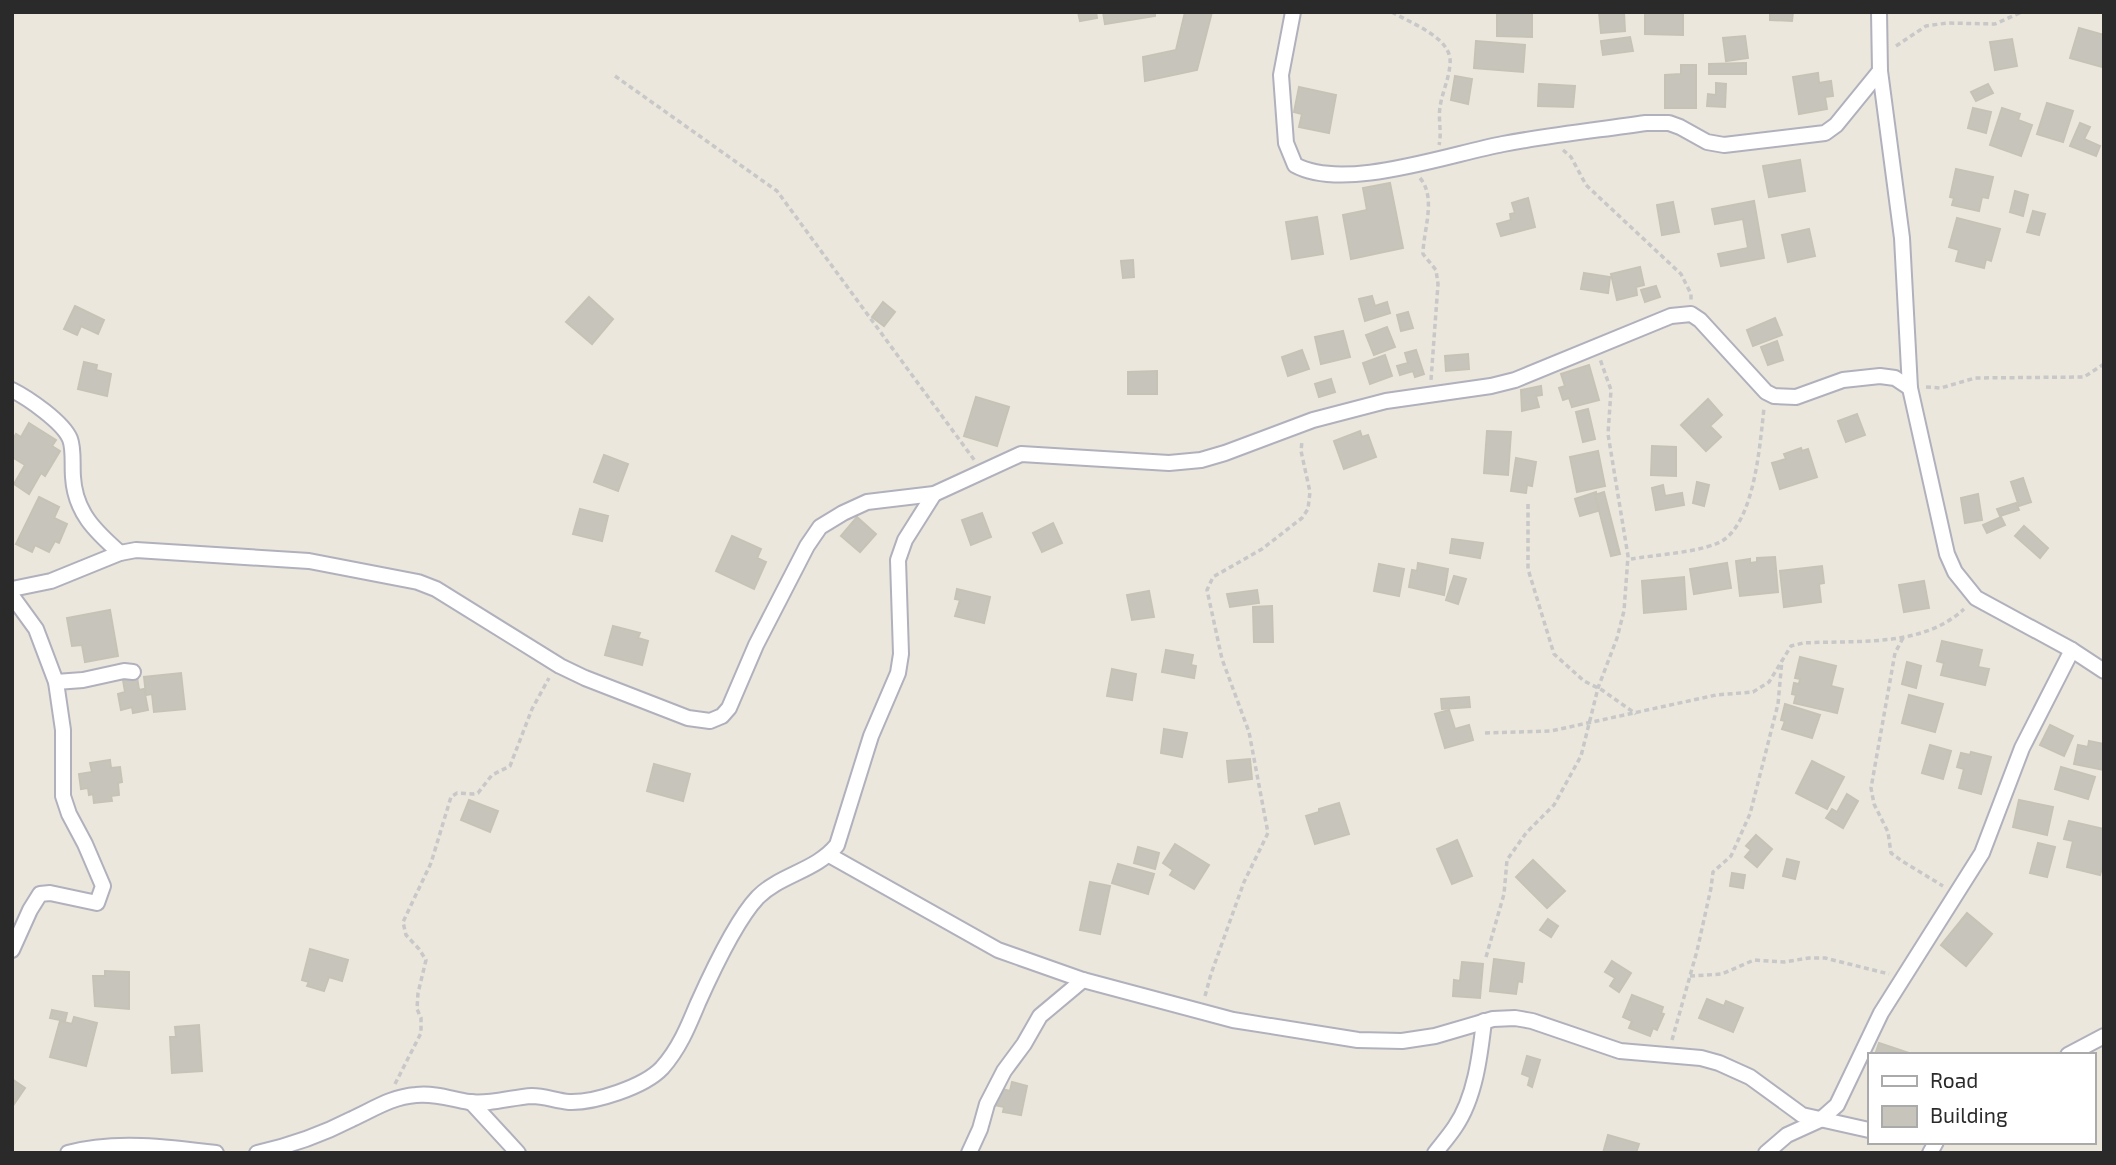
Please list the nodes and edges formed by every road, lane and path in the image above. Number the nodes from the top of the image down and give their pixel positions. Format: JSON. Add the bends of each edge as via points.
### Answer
{"nodes":[{"id":1,"x":1293,"y":12,"type":"edge"},
{"id":2,"x":1392,"y":12,"type":"edge"},
{"id":3,"x":1879,"y":12,"type":"edge"},
{"id":4,"x":2022,"y":12,"type":"edge"},
{"id":5,"x":1880,"y":64,"type":"junction"},
{"id":6,"x":615,"y":76,"type":"dead end"},
{"id":7,"x":1548,"y":138,"type":"junction"},
{"id":8,"x":1437,"y":158,"type":"junction"},
{"id":9,"x":1410,"y":166,"type":"junction"},
{"id":10,"x":1691,"y":314,"type":"junction"},
{"id":11,"x":1595,"y":347,"type":"junction"},
{"id":12,"x":2104,"y":364,"type":"edge"},
{"id":13,"x":1910,"y":382,"type":"junction"},
{"id":14,"x":12,"y":390,"type":"edge"},
{"id":15,"x":1766,"y":392,"type":"junction"},
{"id":16,"x":1429,"y":394,"type":"junction"},
{"id":17,"x":1313,"y":420,"type":"junction"},
{"id":18,"x":983,"y":471,"type":"junction"},
{"id":19,"x":934,"y":494,"type":"junction"},
{"id":20,"x":1528,"y":504,"type":"dead end"},
{"id":21,"x":120,"y":553,"type":"junction"},
{"id":22,"x":1631,"y":559,"type":"dead end"},
{"id":23,"x":12,"y":589,"type":"edge"},
{"id":24,"x":12,"y":596,"type":"edge"},
{"id":25,"x":1976,"y":598,"type":"junction"},
{"id":26,"x":1903,"y":638,"type":"junction"},
{"id":27,"x":2072,"y":650,"type":"junction"},
{"id":28,"x":1782,"y":658,"type":"junction"},
{"id":29,"x":560,"y":666,"type":"junction"},
{"id":30,"x":2104,"y":671,"type":"edge"},
{"id":31,"x":133,"y":672,"type":"dead end"},
{"id":32,"x":57,"y":682,"type":"junction"},
{"id":33,"x":1598,"y":688,"type":"junction"},
{"id":34,"x":1636,"y":714,"type":"junction"},
{"id":35,"x":1590,"y":723,"type":"junction"},
{"id":36,"x":1485,"y":733,"type":"dead end"},
{"id":37,"x":829,"y":855,"type":"junction"},
{"id":38,"x":1956,"y":893,"type":"junction"},
{"id":39,"x":12,"y":950,"type":"edge"},
{"id":40,"x":1486,"y":957,"type":"dead end"},
{"id":41,"x":1690,"y":976,"type":"junction"},
{"id":42,"x":1903,"y":977,"type":"junction"},
{"id":43,"x":1083,"y":980,"type":"junction"},
{"id":44,"x":1204,"y":1012,"type":"junction"},
{"id":45,"x":1484,"y":1021,"type":"junction"},
{"id":46,"x":2104,"y":1036,"type":"edge"},
{"id":47,"x":2072,"y":1053,"type":"edge"},
{"id":48,"x":1668,"y":1055,"type":"junction"},
{"id":49,"x":383,"y":1102,"type":"junction"},
{"id":50,"x":471,"y":1102,"type":"junction"},
{"id":51,"x":1820,"y":1120,"type":"junction"},
{"id":52,"x":1868,"y":1130,"type":"edge"},
{"id":53,"x":68,"y":1153,"type":"edge"},
{"id":54,"x":216,"y":1153,"type":"edge"},
{"id":55,"x":257,"y":1153,"type":"edge"},
{"id":56,"x":518,"y":1153,"type":"edge"},
{"id":57,"x":968,"y":1153,"type":"edge"},
{"id":58,"x":1435,"y":1153,"type":"edge"},
{"id":59,"x":1766,"y":1153,"type":"edge"}],
"edges":[{"from":1,"to":9,"type":"street","via":[[1281,75],[1286,143],[1295,165],[1335,174]]},
{"from":2,"to":8,"type":"path","via":[[1433,35],[1449,51]]},
{"from":3,"to":5,"type":"street"},
{"from":4,"to":5,"type":"path","via":[[1995,24],[1926,26]]},
{"from":5,"to":7,"type":"street","via":[[1836,125],[1825,133],[1716,145],[1660,122]]},
{"from":5,"to":13,"type":"street","via":[[1902,238]]},
{"from":6,"to":18,"type":"path","via":[[777,191]]},
{"from":7,"to":8,"type":"street"},
{"from":7,"to":10,"type":"path","via":[[1571,157],[1586,185],[1681,274],[1691,294]]},
{"from":8,"to":9,"type":"street"},
{"from":9,"to":16,"type":"path","via":[[1427,189],[1423,254],[1437,274],[1438,284]]},
{"from":10,"to":11,"type":"street","via":[[1664,318]]},
{"from":10,"to":15,"type":"street"},
{"from":11,"to":16,"type":"street","via":[[1515,380]]},
{"from":11,"to":33,"type":"path","via":[[1611,390],[1608,434],[1628,555],[1621,622]]},
{"from":12,"to":13,"type":"path","via":[[2084,377],[1975,378],[1941,388]]},
{"from":13,"to":15,"type":"street","via":[[1880,376],[1843,380],[1796,397],[1774,397]]},
{"from":13,"to":25,"type":"street","via":[[1947,554]]},
{"from":14,"to":21,"type":"street","via":[[66,433],[71,441],[76,497],[89,524]]},
{"from":15,"to":22,"type":"path","via":[[1753,480],[1746,508],[1733,531],[1724,541],[1705,547]]},
{"from":16,"to":17,"type":"street"},
{"from":17,"to":18,"type":"street","via":[[1200,460],[1169,463],[1021,454]]},
{"from":17,"to":44,"type":"path","via":[[1300,446],[1310,486],[1308,509],[1262,549],[1213,577],[1207,590],[1222,659],[1250,732],[1268,833],[1224,935],[1206,989]]},
{"from":18,"to":19,"type":"street"},
{"from":19,"to":29,"type":"street","via":[[867,502],[820,527],[722,716],[710,721],[688,718]]},
{"from":19,"to":37,"type":"street","via":[[898,560],[898,673],[871,736],[837,845]]},
{"from":20,"to":33,"type":"path","via":[[1528,569],[1554,654]]},
{"from":21,"to":23,"type":"street","via":[[51,581]]},
{"from":21,"to":29,"type":"street","via":[[136,550],[309,561],[418,582]]},
{"from":24,"to":32,"type":"street","via":[[36,629]]},
{"from":25,"to":26,"type":"path","via":[[1940,625]]},
{"from":25,"to":27,"type":"street"},
{"from":26,"to":28,"type":"path","via":[[1804,643],[1791,646]]},
{"from":26,"to":38,"type":"path","via":[[1895,653],[1882,713],[1872,796],[1888,832],[1891,853]]},
{"from":27,"to":30,"type":"street"},
{"from":27,"to":38,"type":"street","via":[[2022,748],[1982,853]]},
{"from":28,"to":34,"type":"path","via":[[1769,682],[1753,692],[1716,695]]},
{"from":28,"to":41,"type":"path","via":[[1778,704],[1749,814],[1731,856],[1713,872]]},
{"from":29,"to":49,"type":"path","via":[[540,690],[510,766],[492,775],[478,793],[451,797],[431,863],[402,922],[406,935],[426,960],[418,993],[421,1033]]},
{"from":31,"to":32,"type":"street"},
{"from":32,"to":39,"type":"street","via":[[63,796],[103,886],[97,903],[50,892],[40,894]]},
{"from":33,"to":34,"type":"path"},
{"from":33,"to":35,"type":"path"},
{"from":34,"to":35,"type":"path"},
{"from":35,"to":36,"type":"path","via":[[1551,731]]},
{"from":35,"to":40,"type":"path","via":[[1581,756],[1554,805],[1507,860],[1504,894]]},
{"from":37,"to":43,"type":"street","via":[[998,950]]},
{"from":37,"to":50,"type":"street","via":[[758,897],[708,980],[679,1046],[660,1070],[635,1086],[582,1102],[541,1096]]},
{"from":38,"to":42,"type":"street"},
{"from":41,"to":42,"type":"path","via":[[1722,974],[1754,960],[1825,958]]},
{"from":41,"to":48,"type":"path"},
{"from":42,"to":51,"type":"street","via":[[1870,1033],[1837,1105]]},
{"from":43,"to":44,"type":"street"},
{"from":43,"to":57,"type":"street","via":[[1040,1016],[987,1104]]},
{"from":44,"to":45,"type":"street","via":[[1358,1040],[1418,1039]]},
{"from":45,"to":48,"type":"street","via":[[1524,1020],[1620,1051]]},
{"from":45,"to":58,"type":"street","via":[[1465,1108]]},
{"from":46,"to":47,"type":"street"},
{"from":48,"to":51,"type":"street","via":[[1701,1058],[1734,1069],[1792,1109]]},
{"from":49,"to":50,"type":"street","via":[[442,1095]]},
{"from":49,"to":55,"type":"street","via":[[352,1120]]},
{"from":50,"to":56,"type":"street"},
{"from":51,"to":52,"type":"street"},
{"from":51,"to":59,"type":"street","via":[[1796,1129]]},
{"from":53,"to":54,"type":"street","via":[[154,1145]]}]}
